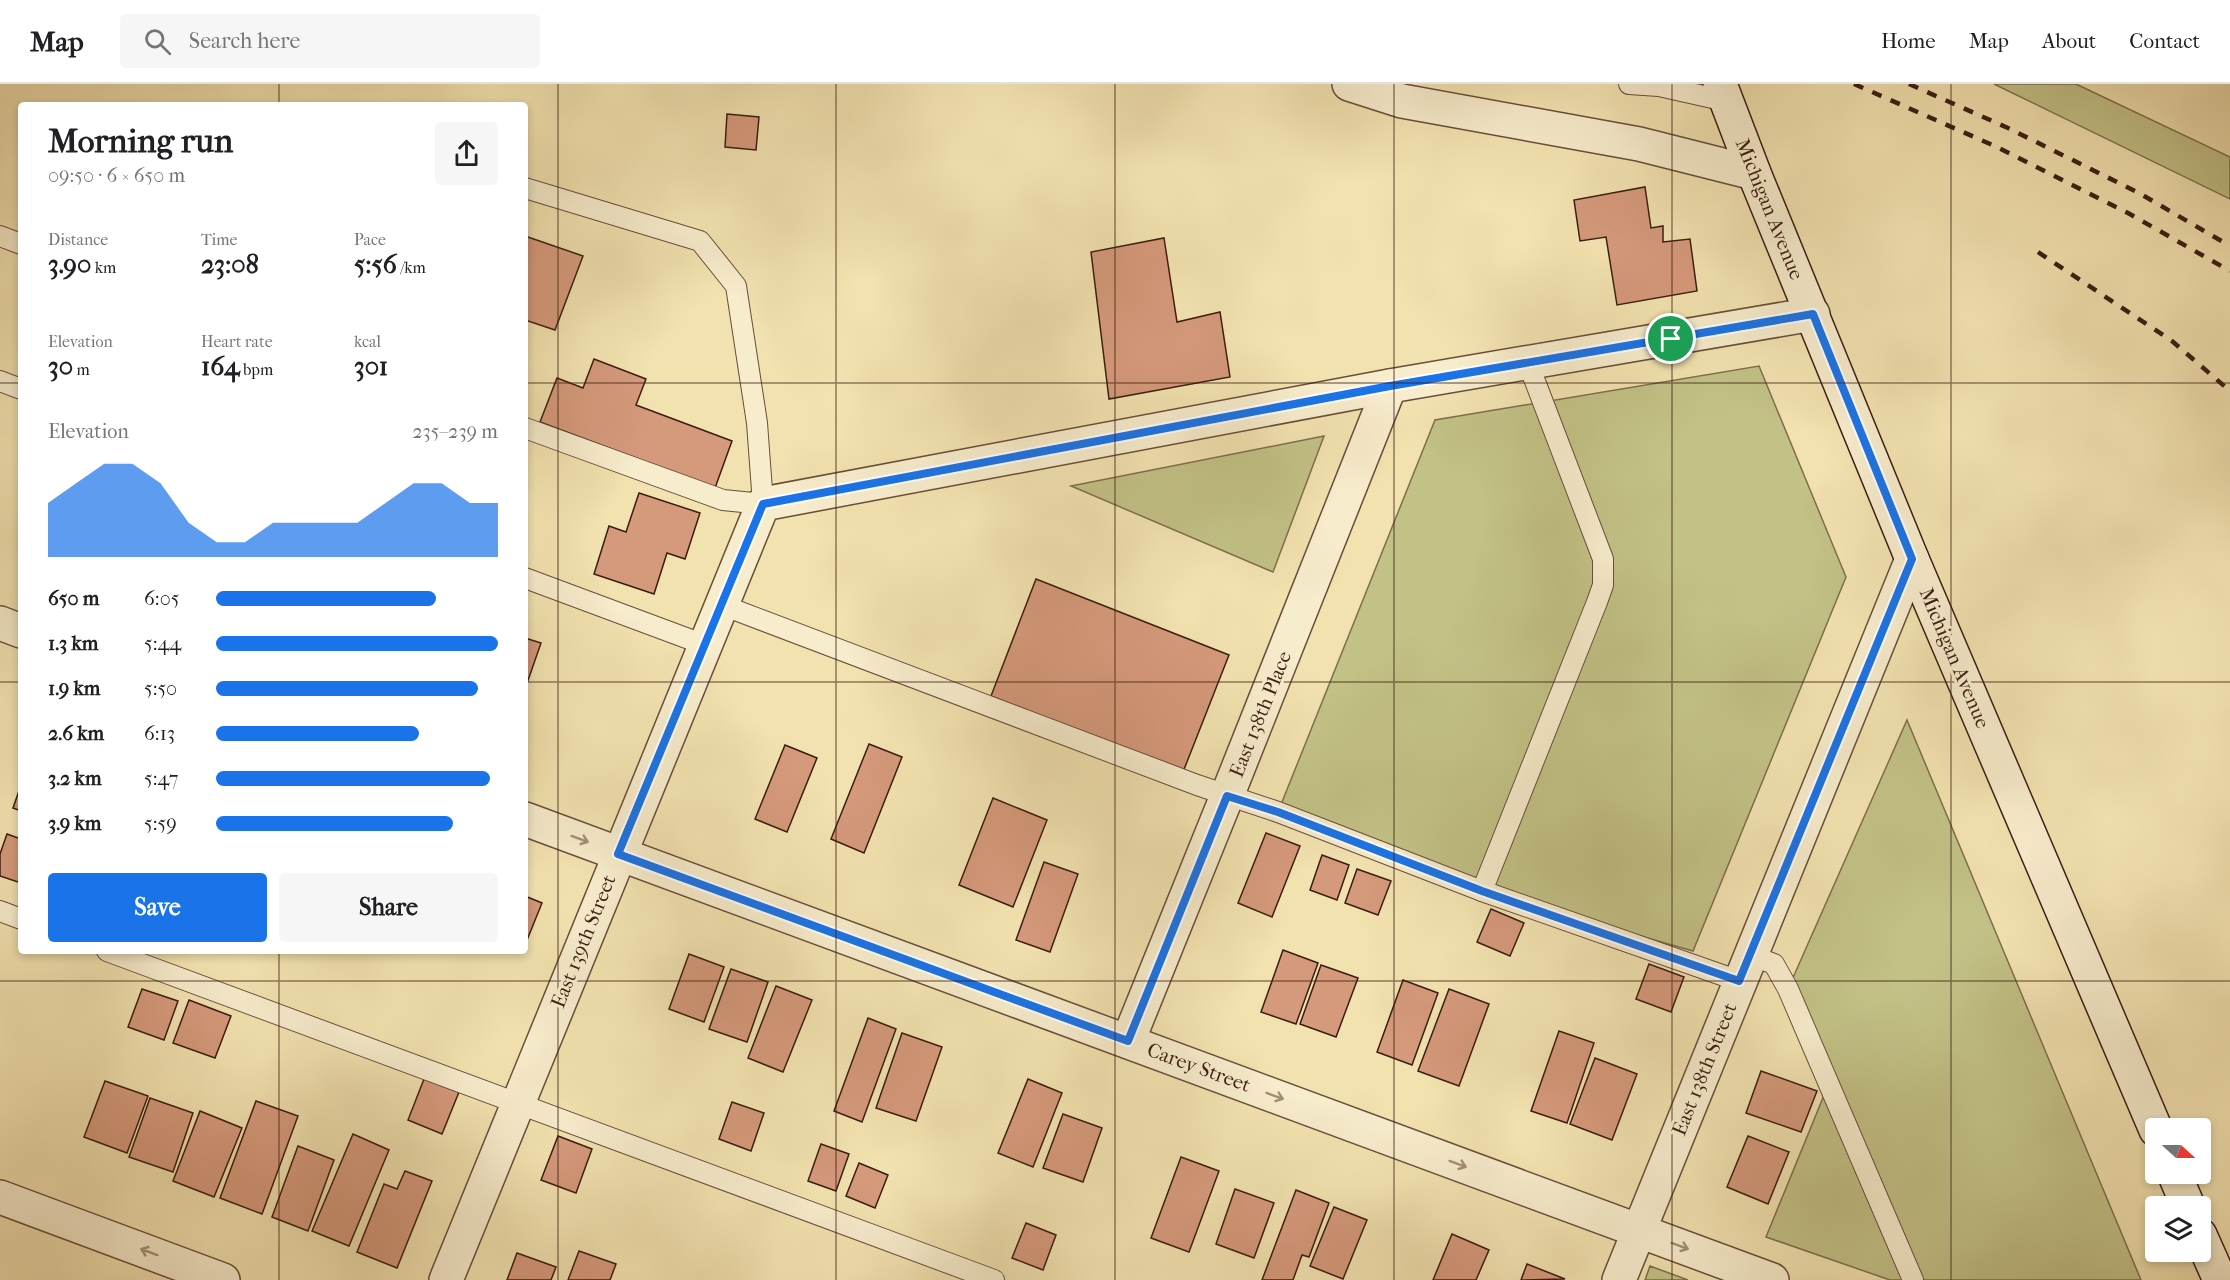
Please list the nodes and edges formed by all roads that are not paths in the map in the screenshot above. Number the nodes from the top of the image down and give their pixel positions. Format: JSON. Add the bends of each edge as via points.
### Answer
{"nodes":[{"id":1,"x":1349,"y":84,"type":"edge"},
{"id":2,"x":1629,"y":84,"type":"edge"},
{"id":3,"x":1723,"y":92,"type":"edge"},
{"id":4,"x":1754,"y":173,"type":"junction"},
{"id":5,"x":528,"y":189,"type":"edge"},
{"id":6,"x":0,"y":236,"type":"edge"},
{"id":7,"x":18,"y":243,"type":"edge"},
{"id":8,"x":1813,"y":314,"type":"junction"},
{"id":9,"x":1528,"y":363,"type":"junction"},
{"id":10,"x":0,"y":381,"type":"edge"},
{"id":11,"x":1390,"y":386,"type":"junction"},
{"id":12,"x":18,"y":388,"type":"edge"},
{"id":13,"x":528,"y":429,"type":"edge"},
{"id":14,"x":763,"y":504,"type":"junction"},
{"id":15,"x":1912,"y":559,"type":"junction"},
{"id":16,"x":528,"y":579,"type":"edge"},
{"id":17,"x":722,"y":605,"type":"junction"},
{"id":18,"x":0,"y":623,"type":"edge"},
{"id":19,"x":18,"y":630,"type":"edge"},
{"id":20,"x":705,"y":645,"type":"junction"},
{"id":21,"x":1227,"y":796,"type":"junction"},
{"id":22,"x":528,"y":820,"type":"edge"},
{"id":23,"x":618,"y":854,"type":"junction"},
{"id":24,"x":1482,"y":891,"type":"junction"},
{"id":25,"x":0,"y":911,"type":"edge"},
{"id":26,"x":18,"y":918,"type":"edge"},
{"id":27,"x":115,"y":954,"type":"edge"},
{"id":28,"x":1745,"y":968,"type":"junction"},
{"id":29,"x":1128,"y":1041,"type":"junction"},
{"id":30,"x":517,"y":1104,"type":"junction"},
{"id":31,"x":2151,"y":1118,"type":"edge"},
{"id":32,"x":0,"y":1197,"type":"edge"},
{"id":33,"x":1639,"y":1232,"type":"junction"},
{"id":34,"x":2211,"y":1260,"type":"edge"},
{"id":35,"x":223,"y":1280,"type":"edge"},
{"id":36,"x":446,"y":1280,"type":"edge"},
{"id":37,"x":994,"y":1280,"type":"edge"},
{"id":38,"x":1619,"y":1280,"type":"edge"},
{"id":39,"x":1772,"y":1280,"type":"edge"},
{"id":40,"x":1913,"y":1280,"type":"edge"},
{"id":41,"x":2220,"y":1280,"type":"edge"}],
"edges":[{"from":1,"to":4,"type":"street","via":[[1402,100],[1639,144]]},
{"from":2,"to":3,"type":"lane"},
{"from":3,"to":4,"type":"street","name":"Michigan Avenue"},
{"from":4,"to":8,"type":"street","name":"Michigan Avenue"},
{"from":5,"to":14,"type":"lane","via":[[700,241],[736,286],[758,423]]},
{"from":6,"to":7,"type":"lane"},
{"from":8,"to":9,"type":"street"},
{"from":8,"to":15,"type":"street","name":"Michigan Avenue"},
{"from":9,"to":11,"type":"street"},
{"from":9,"to":24,"type":"lane","via":[[1603,559],[1604,573],[1597,602]]},
{"from":10,"to":12,"type":"lane"},
{"from":11,"to":14,"type":"street"},
{"from":11,"to":21,"type":"street","name":"East 138th Place"},
{"from":13,"to":14,"type":"lane","via":[[723,500]]},
{"from":14,"to":17,"type":"street","name":"East 139th Street"},
{"from":15,"to":28,"type":"street","name":"East 138th Street"},
{"from":15,"to":31,"type":"street","name":"Michigan Avenue"},
{"from":16,"to":20,"type":"lane"},
{"from":17,"to":20,"type":"street","name":"East 139th Street"},
{"from":17,"to":21,"type":"lane"},
{"from":18,"to":19,"type":"street"},
{"from":20,"to":23,"type":"street","name":"East 139th Street"},
{"from":21,"to":24,"type":"lane"},
{"from":21,"to":29,"type":"street","name":"East 138th Place"},
{"from":22,"to":23,"type":"street","name":"Carey Street","one_way":true},
{"from":23,"to":29,"type":"street","name":"Carey Street"},
{"from":23,"to":30,"type":"street","name":"East 139th Street"},
{"from":24,"to":28,"type":"lane"},
{"from":25,"to":26,"type":"lane"},
{"from":27,"to":30,"type":"lane"},
{"from":28,"to":33,"type":"street","name":"East 138th Street"},
{"from":28,"to":40,"type":"lane","via":[[1774,964],[1788,989]]},
{"from":29,"to":33,"type":"street","name":"Carey Street","one_way":true},
{"from":30,"to":36,"type":"street","name":"East 139th Street"},
{"from":30,"to":37,"type":"lane"},
{"from":35,"to":32,"type":"street","one_way":true},
{"from":33,"to":38,"type":"street","name":"East 138th Street"},
{"from":33,"to":39,"type":"street","name":"Carey Street","one_way":true},
{"from":34,"to":41,"type":"street"}]}
